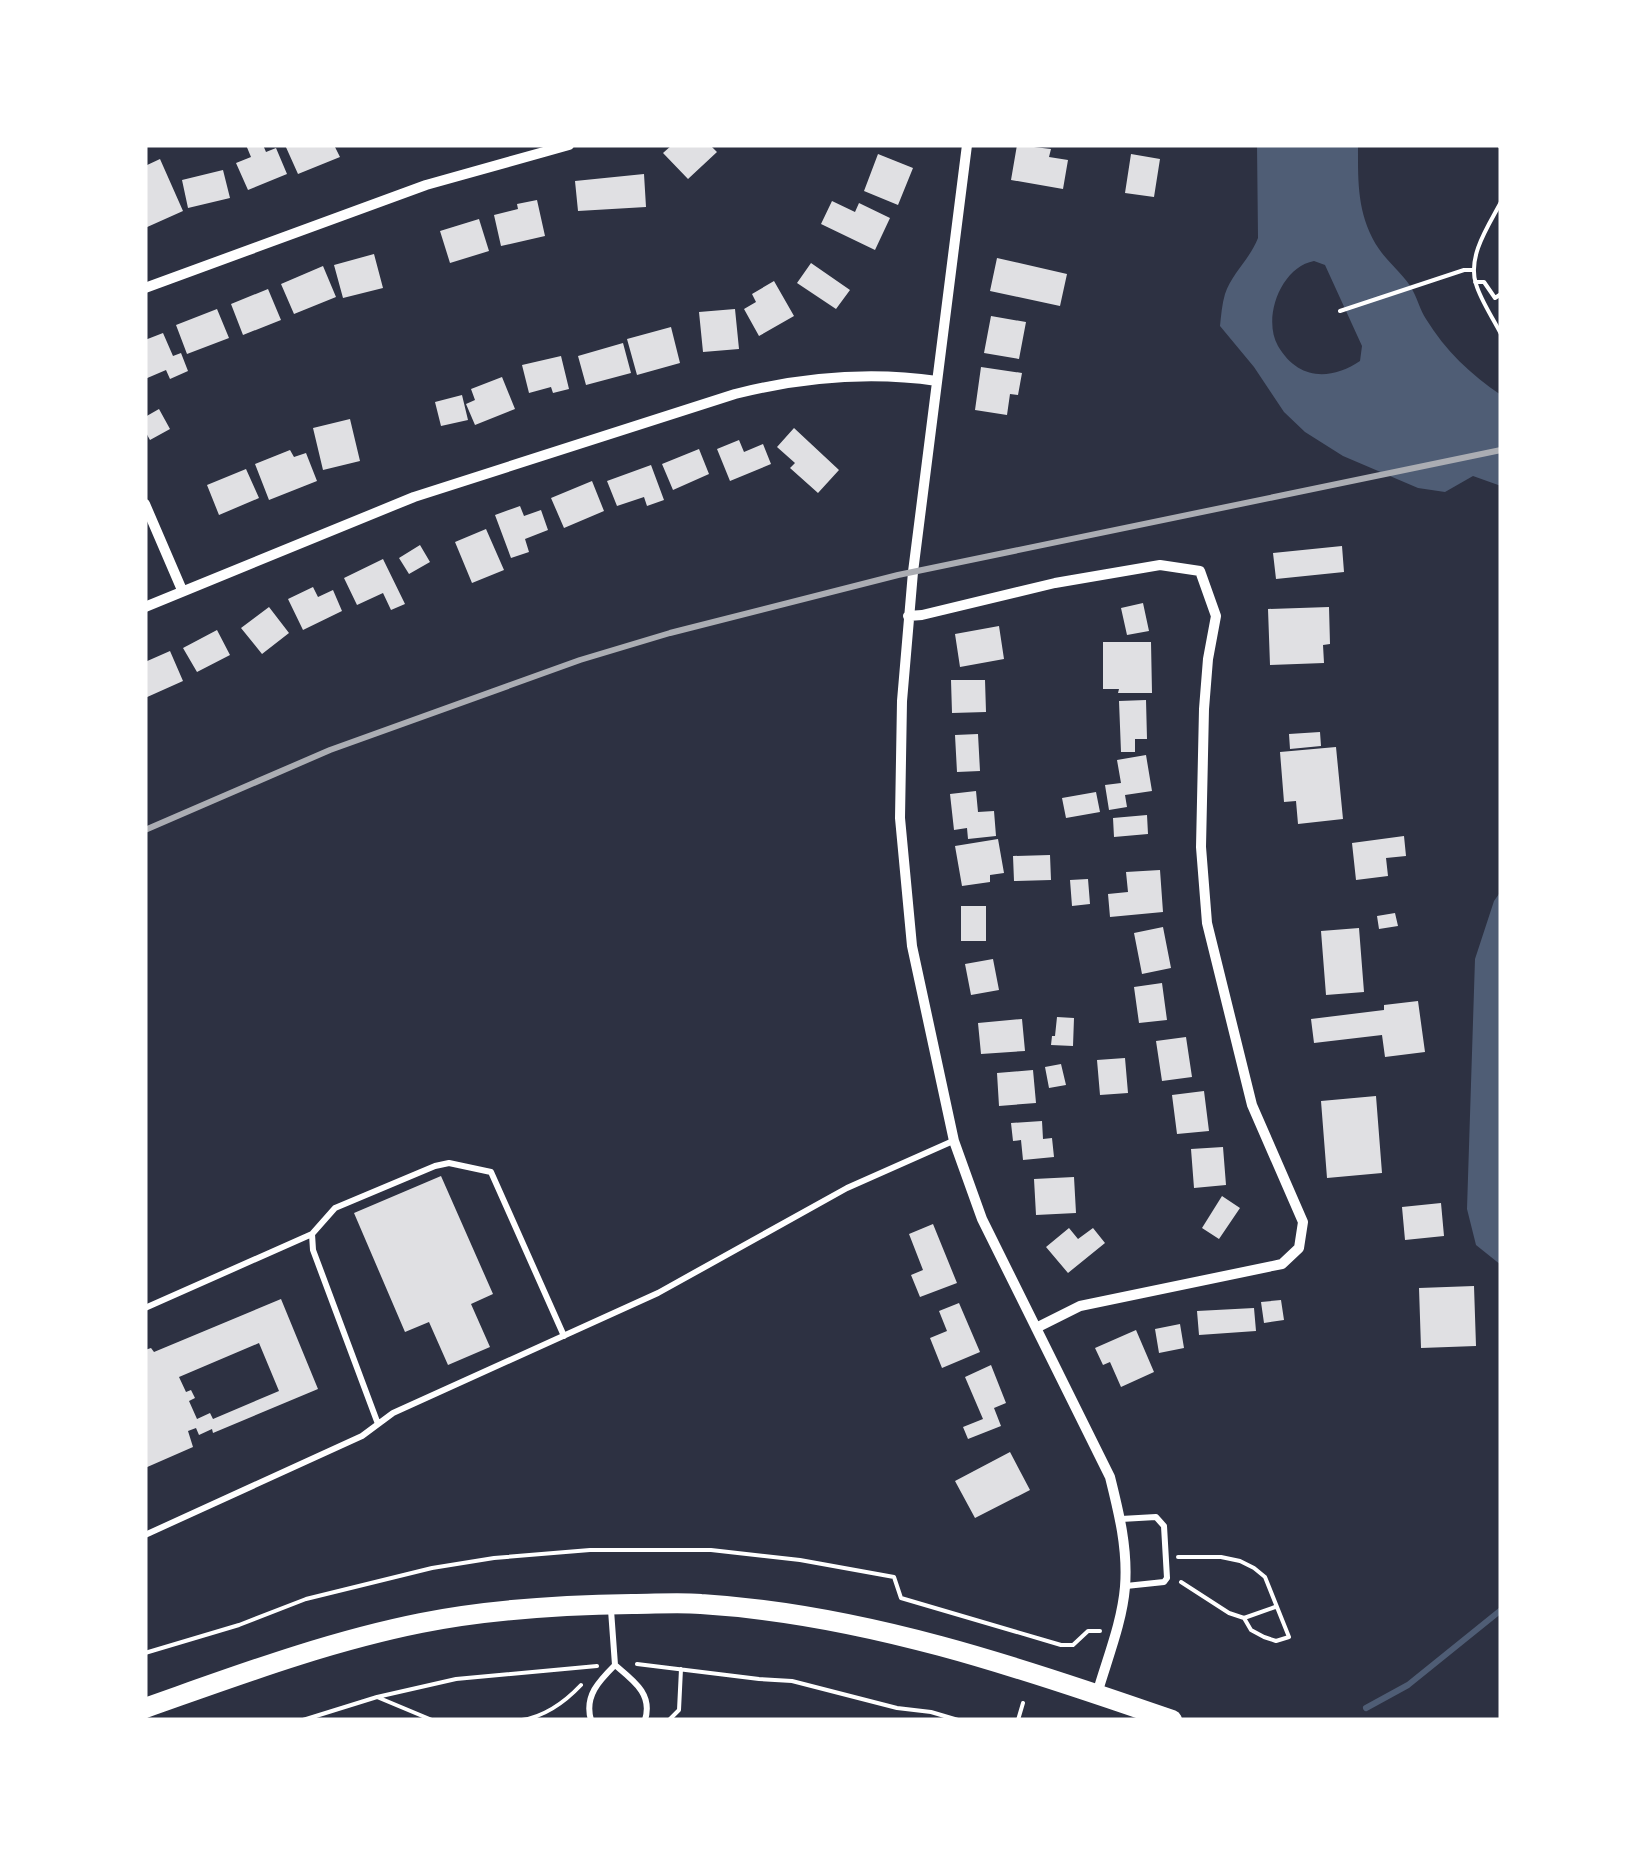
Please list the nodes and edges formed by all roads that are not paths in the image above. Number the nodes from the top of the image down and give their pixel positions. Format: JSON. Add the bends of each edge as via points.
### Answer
{"nodes":[{"id":1,"x":569,"y":145,"type":"edge"},
{"id":2,"x":967,"y":145,"type":"edge"},
{"id":3,"x":145,"y":288,"type":"edge"},
{"id":4,"x":938,"y":381,"type":"junction"},
{"id":5,"x":145,"y":504,"type":"edge"},
{"id":6,"x":182,"y":590,"type":"junction"},
{"id":7,"x":145,"y":607,"type":"edge"},
{"id":8,"x":908,"y":616,"type":"junction"},
{"id":9,"x":954,"y":1141,"type":"junction"},
{"id":10,"x":312,"y":1234,"type":"junction"},
{"id":11,"x":145,"y":1308,"type":"edge"},
{"id":12,"x":1036,"y":1328,"type":"junction"},
{"id":13,"x":564,"y":1336,"type":"junction"},
{"id":14,"x":378,"y":1424,"type":"junction"},
{"id":15,"x":1121,"y":1519,"type":"junction"},
{"id":16,"x":145,"y":1535,"type":"edge"},
{"id":17,"x":1125,"y":1586,"type":"junction"},
{"id":18,"x":611,"y":1604,"type":"junction"},
{"id":19,"x":615,"y":1665,"type":"junction"},
{"id":20,"x":1097,"y":1694,"type":"junction"},
{"id":21,"x":145,"y":1708,"type":"edge"},
{"id":22,"x":591,"y":1720,"type":"edge"},
{"id":23,"x":645,"y":1720,"type":"edge"},
{"id":24,"x":1172,"y":1720,"type":"edge"}],
"edges":[{"from":1,"to":3,"type":"street","via":[[426,185]]},
{"from":2,"to":4,"type":"street"},
{"from":4,"to":6,"type":"street","via":[[850,375],[735,394],[414,497]]},
{"from":4,"to":8,"type":"street"},
{"from":5,"to":6,"type":"street"},
{"from":6,"to":7,"type":"street"},
{"from":8,"to":9,"type":"street","via":[[900,818],[912,946]]},
{"from":8,"to":12,"type":"street","via":[[1160,565],[1200,571],[1216,616],[1203,742],[1207,923],[1252,1106],[1303,1222],[1299,1248],[1282,1264],[1080,1306]]},
{"from":9,"to":12,"type":"street","via":[[982,1219]]},
{"from":9,"to":13,"type":"lane","via":[[847,1188],[658,1293]]},
{"from":10,"to":11,"type":"lane"},
{"from":10,"to":13,"type":"lane","via":[[335,1208],[434,1166],[490,1172]]},
{"from":10,"to":14,"type":"lane"},
{"from":12,"to":15,"type":"street","via":[[1110,1477]]},
{"from":13,"to":14,"type":"lane"},
{"from":14,"to":16,"type":"lane"},
{"from":15,"to":17,"type":"street"},
{"from":15,"to":17,"type":"lane","via":[[1156,1517],[1164,1526],[1166,1559],[1164,1582]]},
{"from":17,"to":20,"type":"street"},
{"from":18,"to":19,"type":"lane"},
{"from":18,"to":20,"type":"main road","via":[[698,1603],[792,1614],[906,1638]]},
{"from":18,"to":21,"type":"main road","via":[[509,1609],[422,1623],[325,1646]]},
{"from":19,"to":22,"type":"lane","via":[[589,1700]]},
{"from":19,"to":23,"type":"lane","via":[[648,1700]]},
{"from":20,"to":24,"type":"main road"}]}
